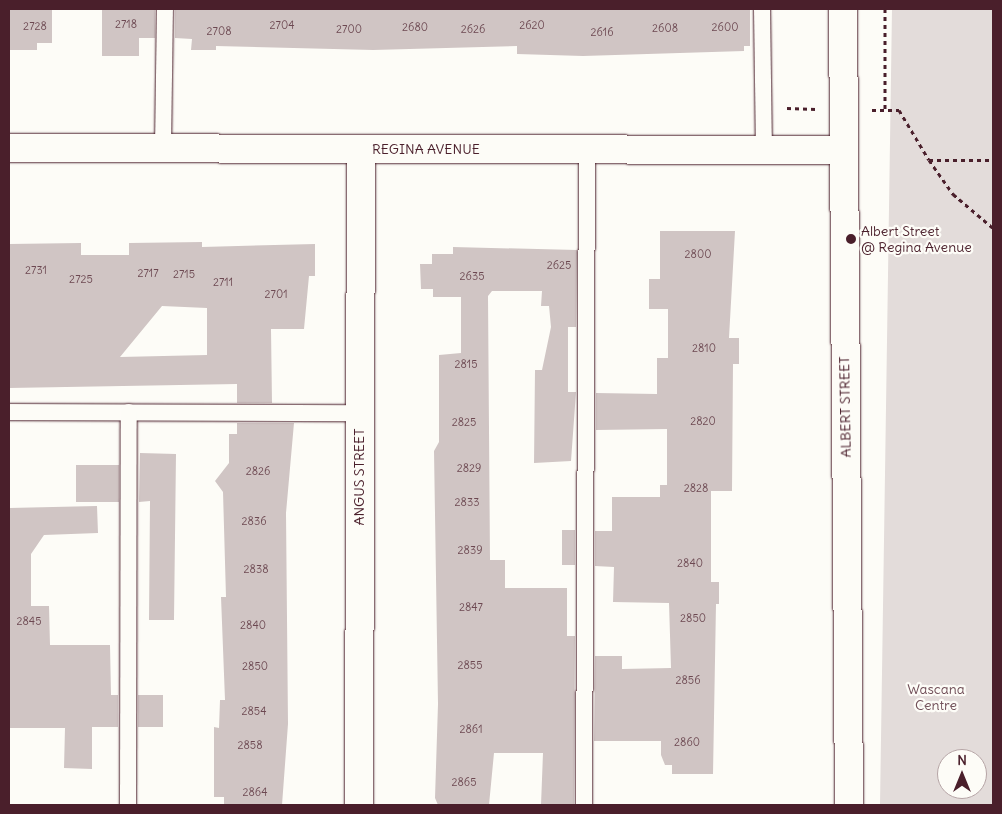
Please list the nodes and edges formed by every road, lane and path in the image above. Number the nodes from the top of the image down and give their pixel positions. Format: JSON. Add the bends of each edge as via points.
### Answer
{"nodes":[{"id":1,"x":165,"y":9,"type":"edge"},
{"id":2,"x":762,"y":9,"type":"edge"},
{"id":3,"x":843,"y":9,"type":"edge"},
{"id":4,"x":885,"y":9,"type":"edge"},
{"id":5,"x":885,"y":110,"type":"dead end"},
{"id":6,"x":899,"y":110,"type":"dead end"},
{"id":7,"x":9,"y":148,"type":"edge"},
{"id":8,"x":163,"y":148,"type":"junction"},
{"id":9,"x":362,"y":149,"type":"junction"},
{"id":10,"x":587,"y":149,"type":"junction"},
{"id":11,"x":764,"y":150,"type":"junction"},
{"id":12,"x":843,"y":150,"type":"junction"},
{"id":13,"x":928,"y":160,"type":"junction"},
{"id":14,"x":993,"y":160,"type":"edge"},
{"id":15,"x":993,"y":228,"type":"edge"},
{"id":16,"x":9,"y":412,"type":"edge"},
{"id":17,"x":129,"y":412,"type":"junction"},
{"id":18,"x":359,"y":413,"type":"junction"},
{"id":19,"x":128,"y":805,"type":"edge"},
{"id":20,"x":359,"y":805,"type":"edge"},
{"id":21,"x":584,"y":805,"type":"edge"},
{"id":22,"x":849,"y":805,"type":"edge"}],
"edges":[{"from":1,"to":8,"type":"lane"},
{"from":2,"to":11,"type":"lane"},
{"from":3,"to":12,"type":"street","name":"ALBERT STREET"},
{"from":4,"to":5,"type":"path"},
{"from":6,"to":13,"type":"path"},
{"from":7,"to":8,"type":"street","name":"REGINA AVENUE"},
{"from":8,"to":9,"type":"street","name":"REGINA AVENUE"},
{"from":9,"to":10,"type":"street","name":"REGINA AVENUE"},
{"from":9,"to":18,"type":"street","name":"ANGUS STREET"},
{"from":10,"to":11,"type":"street","name":"REGINA AVENUE"},
{"from":10,"to":21,"type":"lane"},
{"from":11,"to":12,"type":"street","name":"REGINA AVENUE"},
{"from":12,"to":22,"type":"street","name":"ALBERT STREET"},
{"from":13,"to":14,"type":"path"},
{"from":13,"to":15,"type":"path","via":[[953,194]]},
{"from":16,"to":17,"type":"lane"},
{"from":17,"to":18,"type":"lane"},
{"from":17,"to":19,"type":"lane"},
{"from":18,"to":20,"type":"street","name":"ANGUS STREET"}]}
